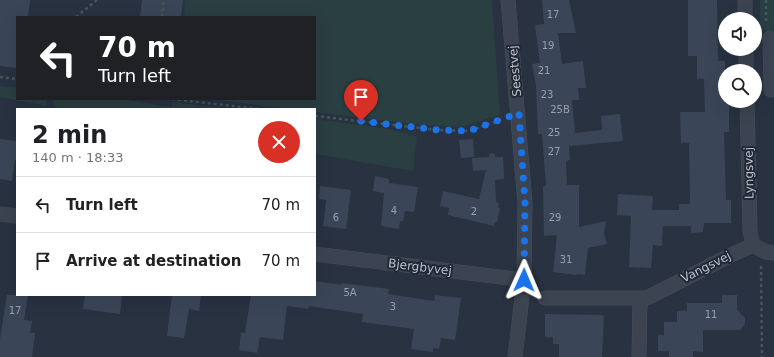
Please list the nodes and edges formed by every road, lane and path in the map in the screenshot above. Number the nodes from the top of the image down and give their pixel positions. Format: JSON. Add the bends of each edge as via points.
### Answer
{"nodes":[{"id":1,"x":97,"y":0,"type":"edge"},
{"id":2,"x":164,"y":0,"type":"edge"},
{"id":3,"x":508,"y":0,"type":"edge"},
{"id":4,"x":745,"y":0,"type":"edge"},
{"id":5,"x":766,"y":0,"type":"edge"},
{"id":6,"x":745,"y":12,"type":"edge"},
{"id":7,"x":77,"y":16,"type":"edge"},
{"id":8,"x":162,"y":16,"type":"edge"},
{"id":9,"x":770,"y":38,"type":"joint"},
{"id":10,"x":772,"y":59,"type":"edge"},
{"id":11,"x":0,"y":77,"type":"edge"},
{"id":12,"x":16,"y":80,"type":"edge"},
{"id":13,"x":771,"y":90,"type":"dead end"},
{"id":14,"x":181,"y":100,"type":"edge"},
{"id":15,"x":249,"y":108,"type":"edge"},
{"id":16,"x":747,"y":108,"type":"edge"},
{"id":17,"x":519,"y":113,"type":"junction"},
{"id":18,"x":316,"y":116,"type":"edge"},
{"id":19,"x":0,"y":214,"type":"edge"},
{"id":20,"x":16,"y":216,"type":"edge"},
{"id":21,"x":763,"y":249,"type":"edge"},
{"id":22,"x":316,"y":254,"type":"edge"},
{"id":23,"x":524,"y":280,"type":"junction"},
{"id":24,"x":545,"y":298,"type":"dead end"},
{"id":25,"x":640,"y":298,"type":"junction"},
{"id":26,"x":515,"y":357,"type":"edge"},
{"id":27,"x":639,"y":357,"type":"edge"},
{"id":28,"x":762,"y":357,"type":"edge"}],
"edges":[{"from":1,"to":7,"type":"path"},
{"from":2,"to":8,"type":"path"},
{"from":3,"to":17,"type":"street","name":"Seestvej"},
{"from":4,"to":6,"type":"street"},
{"from":5,"to":9,"type":"path","via":[[766,27]]},
{"from":9,"to":10,"type":"street"},
{"from":10,"to":13,"type":"street"},
{"from":11,"to":12,"type":"path"},
{"from":14,"to":15,"type":"path"},
{"from":16,"to":21,"type":"street","name":"Lyngsvej","via":[[750,231]]},
{"from":17,"to":18,"type":"path","via":[[469,131],[438,130]]},
{"from":17,"to":23,"type":"street","name":"Seestvej","via":[[525,203]]},
{"from":19,"to":20,"type":"street"},
{"from":21,"to":25,"type":"street","name":"Vangsvej","via":[[731,255],[647,298]]},
{"from":21,"to":28,"type":"path"},
{"from":22,"to":23,"type":"street","name":"Bjergbyvej"},
{"from":23,"to":26,"type":"street","name":"Seestvej"},
{"from":24,"to":25,"type":"street","name":"Vangsvej"},
{"from":25,"to":27,"type":"street"}]}
